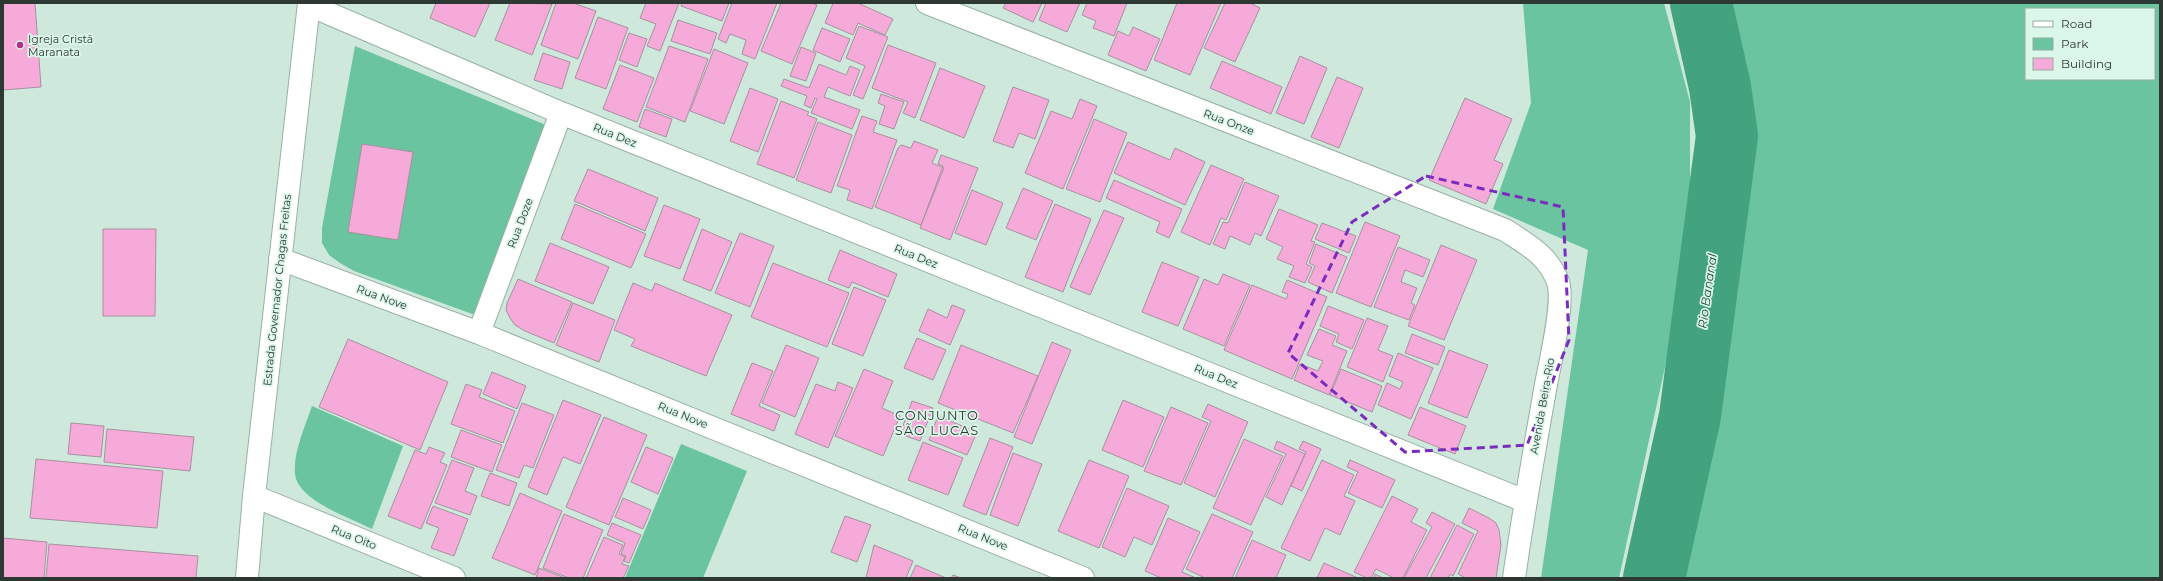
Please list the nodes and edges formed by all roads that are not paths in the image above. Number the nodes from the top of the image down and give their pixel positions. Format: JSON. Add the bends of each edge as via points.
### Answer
{"nodes":[{"id":1,"x":927,"y":3,"type":"edge"},
{"id":2,"x":309,"y":4,"type":"edge"},
{"id":3,"x":562,"y":113,"type":"junction"},
{"id":4,"x":1529,"y":245,"type":"joint"},
{"id":5,"x":280,"y":259,"type":"junction"},
{"id":6,"x":479,"y":332,"type":"junction"},
{"id":7,"x":254,"y":496,"type":"junction"},
{"id":8,"x":1525,"y":500,"type":"junction"},
{"id":9,"x":247,"y":578,"type":"edge"},
{"id":10,"x":454,"y":578,"type":"edge"},
{"id":11,"x":1083,"y":578,"type":"edge"},
{"id":12,"x":1514,"y":578,"type":"edge"}],
"edges":[{"from":1,"to":4,"type":"street","name":"Rua Onze","via":[[1505,230]]},
{"from":2,"to":3,"type":"street","name":"Rua Dez"},
{"from":2,"to":5,"type":"street","name":"Estrada Governador Chagas Freitas"},
{"from":3,"to":6,"type":"street","name":"Rua Doze"},
{"from":3,"to":8,"type":"street","name":"Rua Dez"},
{"from":4,"to":8,"type":"street","name":"Avenida Beira-Rio","via":[[1550,264],[1558,284],[1558,316]]},
{"from":5,"to":6,"type":"street","name":"Rua Nove"},
{"from":5,"to":7,"type":"street","name":"Estrada Governador Chagas Freitas"},
{"from":6,"to":11,"type":"street","name":"Rua Nove"},
{"from":7,"to":9,"type":"street","name":"Estrada Governador Chagas Freitas"},
{"from":7,"to":10,"type":"street","name":"Rua Oito"},
{"from":8,"to":12,"type":"street","name":"Avenida Beira-Rio"}]}
